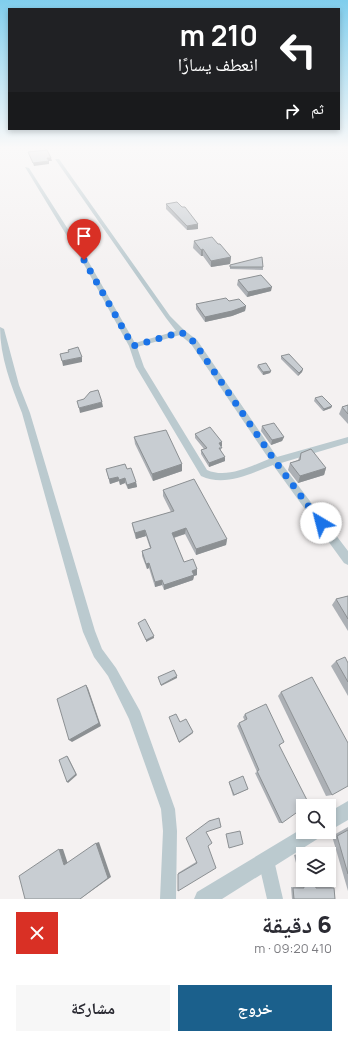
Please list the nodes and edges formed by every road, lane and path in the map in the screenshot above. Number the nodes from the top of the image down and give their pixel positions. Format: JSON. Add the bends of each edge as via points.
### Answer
{"nodes":[{"id":1,"x":40,"y":189,"type":"edge"},
{"id":2,"x":78,"y":189,"type":"edge"},
{"id":3,"x":0,"y":329,"type":"edge"},
{"id":4,"x":181,"y":332,"type":"junction"},
{"id":5,"x":133,"y":346,"type":"junction"},
{"id":6,"x":348,"y":440,"type":"edge"},
{"id":7,"x":275,"y":461,"type":"junction"},
{"id":8,"x":348,"y":560,"type":"edge"},
{"id":9,"x":348,"y":810,"type":"edge"},
{"id":10,"x":336,"y":818,"type":"edge"},
{"id":11,"x":301,"y":839,"type":"edge"},
{"id":12,"x":266,"y":860,"type":"junction"},
{"id":13,"x":168,"y":899,"type":"edge"},
{"id":14,"x":204,"y":899,"type":"edge"},
{"id":15,"x":275,"y":899,"type":"edge"}],
"edges":[{"from":1,"to":5,"type":"street"},
{"from":2,"to":4,"type":"street"},
{"from":3,"to":13,"type":"street","via":[[14,385],[26,413],[89,632],[98,653],[112,672],[135,716],[168,809]]},
{"from":4,"to":5,"type":"street"},
{"from":4,"to":7,"type":"street","via":[[194,342]]},
{"from":5,"to":7,"type":"street","via":[[140,367],[204,473],[224,478]]},
{"from":6,"to":7,"type":"street"},
{"from":7,"to":8,"type":"street"},
{"from":9,"to":10,"type":"street"},
{"from":11,"to":12,"type":"street"},
{"from":12,"to":14,"type":"street"},
{"from":12,"to":15,"type":"street"}]}
